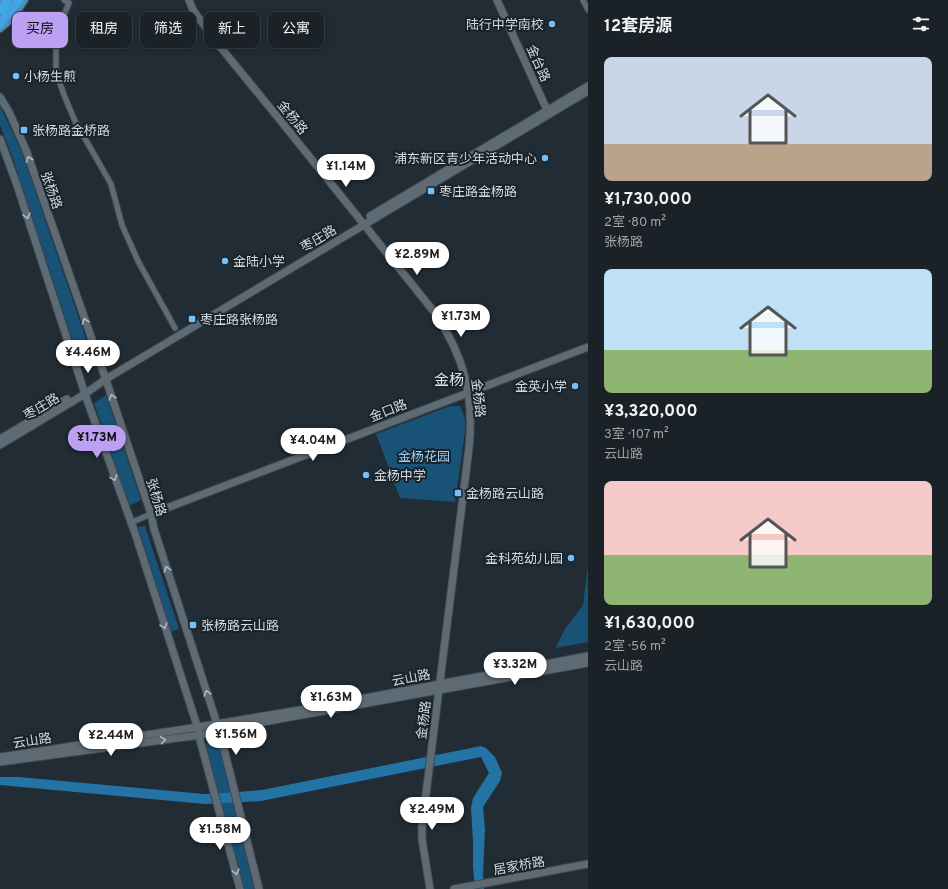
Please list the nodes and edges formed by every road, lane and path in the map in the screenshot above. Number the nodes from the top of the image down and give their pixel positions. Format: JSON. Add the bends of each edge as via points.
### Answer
{"nodes":[{"id":1,"x":2,"y":0,"type":"edge"},
{"id":2,"x":24,"y":0,"type":"edge"},
{"id":3,"x":64,"y":0,"type":"edge"},
{"id":4,"x":189,"y":0,"type":"edge"},
{"id":5,"x":497,"y":0,"type":"edge"},
{"id":6,"x":583,"y":0,"type":"edge"},
{"id":7,"x":13,"y":2,"type":"edge"},
{"id":8,"x":0,"y":3,"type":"edge"},
{"id":9,"x":0,"y":10,"type":"edge"},
{"id":10,"x":588,"y":10,"type":"edge"},
{"id":11,"x":0,"y":16,"type":"edge"},
{"id":12,"x":0,"y":24,"type":"edge"},
{"id":13,"x":0,"y":28,"type":"edge"},
{"id":14,"x":588,"y":86,"type":"edge"},
{"id":15,"x":588,"y":91,"type":"edge"},
{"id":16,"x":0,"y":96,"type":"edge"},
{"id":17,"x":548,"y":112,"type":"junction"},
{"id":18,"x":0,"y":139,"type":"edge"},
{"id":19,"x":363,"y":223,"type":"junction"},
{"id":20,"x":175,"y":328,"type":"dead end"},
{"id":21,"x":588,"y":347,"type":"edge"},
{"id":22,"x":105,"y":377,"type":"junction"},
{"id":23,"x":84,"y":391,"type":"junction"},
{"id":24,"x":468,"y":392,"type":"junction"},
{"id":25,"x":0,"y":439,"type":"edge"},
{"id":26,"x":0,"y":445,"type":"edge"},
{"id":27,"x":151,"y":514,"type":"junction"},
{"id":28,"x":130,"y":523,"type":"junction"},
{"id":29,"x":588,"y":656,"type":"edge"},
{"id":30,"x":588,"y":663,"type":"edge"},
{"id":31,"x":439,"y":687,"type":"junction"},
{"id":32,"x":197,"y":727,"type":"junction"},
{"id":33,"x":218,"y":727,"type":"junction"},
{"id":34,"x":200,"y":735,"type":"junction"},
{"id":35,"x":0,"y":757,"type":"edge"},
{"id":36,"x":0,"y":762,"type":"edge"},
{"id":37,"x":588,"y":864,"type":"edge"},
{"id":38,"x":240,"y":889,"type":"edge"},
{"id":39,"x":259,"y":889,"type":"edge"},
{"id":40,"x":430,"y":889,"type":"edge"},
{"id":41,"x":454,"y":889,"type":"edge"}],
"edges":[{"from":1,"to":8,"type":"main road"},
{"from":2,"to":13,"type":"main road"},
{"from":3,"to":20,"type":"street","via":[[69,3],[56,33],[56,72],[75,121],[110,184],[122,225],[138,261]]},
{"from":4,"to":19,"type":"main road","name":"金杨路","via":[[213,38]]},
{"from":5,"to":17,"type":"main road","name":"金台路"},
{"from":6,"to":10,"type":"street"},
{"from":7,"to":9,"type":"highway"},
{"from":7,"to":11,"type":"main road"},
{"from":7,"to":12,"type":"highway"},
{"from":14,"to":17,"type":"main road","name":"枣庄路"},
{"from":15,"to":17,"type":"main road","name":"枣庄路"},
{"from":22,"to":16,"type":"main road","name":"张杨路","one_way":true,"via":[[26,150]]},
{"from":17,"to":19,"type":"main road","name":"枣庄路"},
{"from":18,"to":23,"type":"main road","one_way":true},
{"from":19,"to":22,"type":"main road","name":"枣庄路"},
{"from":19,"to":24,"type":"main road","name":"金杨路","via":[[447,331]]},
{"from":21,"to":24,"type":"main road","name":"金口路"},
{"from":22,"to":23,"type":"main road","name":"枣庄路"},
{"from":27,"to":22,"type":"main road","name":"张杨路","one_way":true},
{"from":23,"to":25,"type":"main road","name":"枣庄路"},
{"from":23,"to":26,"type":"main road","name":"枣庄路"},
{"from":23,"to":28,"type":"main road","one_way":true},
{"from":24,"to":27,"type":"main road","name":"金口路"},
{"from":24,"to":31,"type":"main road","name":"金杨路","via":[[471,410],[469,448]]},
{"from":27,"to":28,"type":"street","name":"金口路"},
{"from":33,"to":27,"type":"main road","name":"张杨路","one_way":true},
{"from":28,"to":32,"type":"main road","one_way":true},
{"from":29,"to":31,"type":"main road","name":"云山路"},
{"from":30,"to":31,"type":"main road","name":"云山路"},
{"from":31,"to":33,"type":"main road","name":"云山路"},
{"from":31,"to":40,"type":"main road","name":"金杨路","via":[[422,826]]},
{"from":32,"to":33,"type":"main road","name":"云山路"},
{"from":32,"to":34,"type":"main road"},
{"from":32,"to":35,"type":"main road","name":"云山路"},
{"from":33,"to":34,"type":"main road","name":"云山路"},
{"from":33,"to":39,"type":"main road","name":"张杨路"},
{"from":36,"to":34,"type":"main road","name":"云山路","one_way":true},
{"from":34,"to":38,"type":"main road","one_way":true},
{"from":37,"to":41,"type":"main road","name":"居家桥路"}]}
